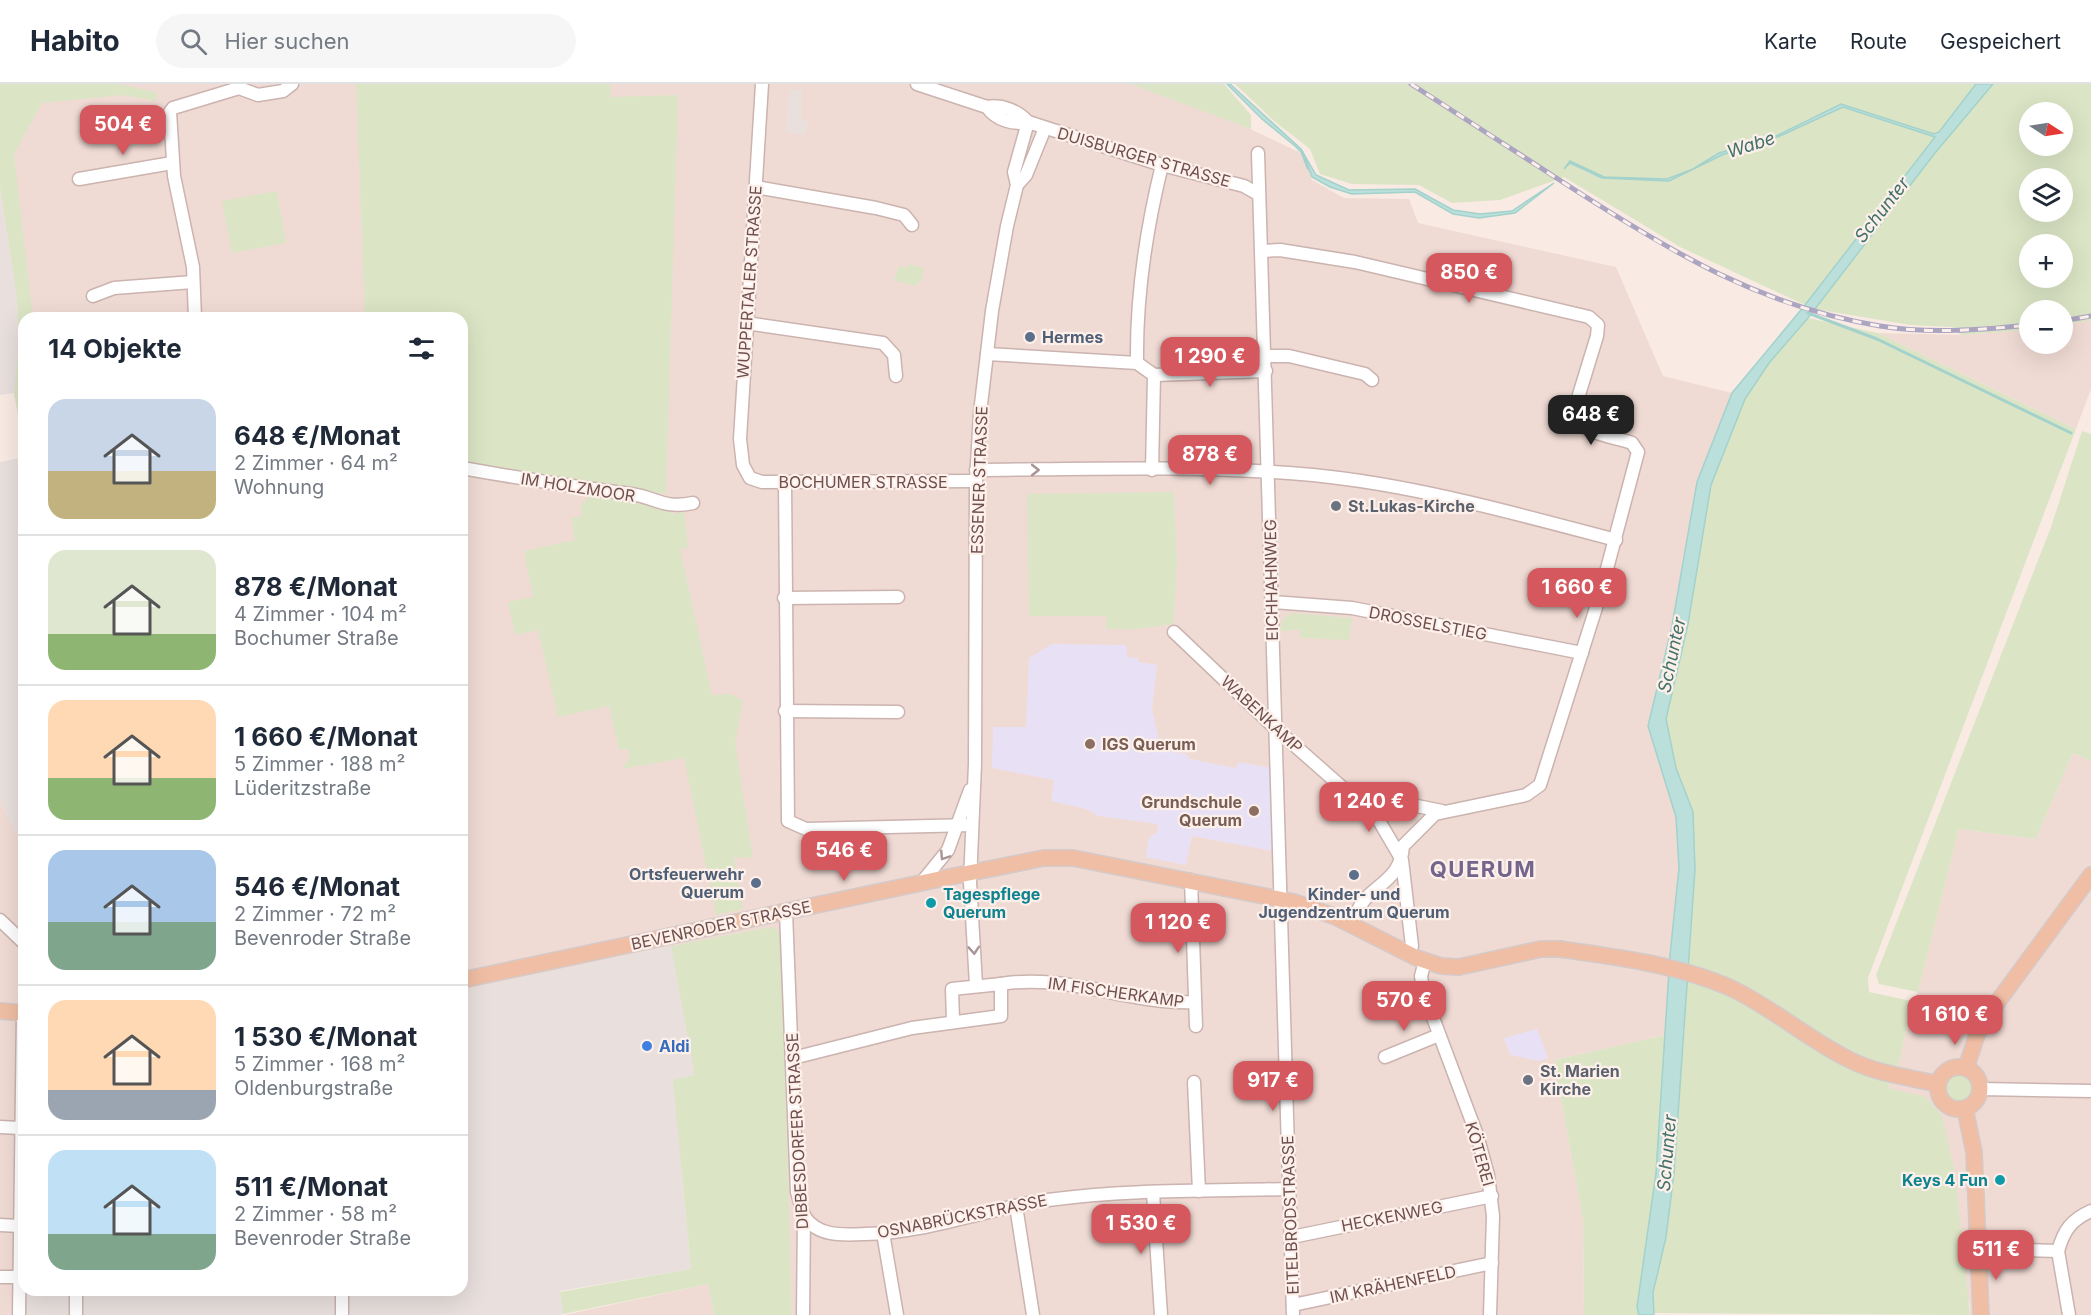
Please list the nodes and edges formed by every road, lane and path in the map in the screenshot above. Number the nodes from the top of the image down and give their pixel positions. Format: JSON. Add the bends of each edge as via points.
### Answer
{"nodes":[{"id":1,"x":292,"y":84,"type":"edge"},
{"id":2,"x":762,"y":84,"type":"edge"},
{"id":3,"x":924,"y":85,"type":"edge"},
{"id":4,"x":1028,"y":122,"type":"junction"},
{"id":5,"x":1045,"y":128,"type":"junction"},
{"id":6,"x":1258,"y":153,"type":"dead end"},
{"id":7,"x":172,"y":163,"type":"junction"},
{"id":8,"x":1162,"y":165,"type":"junction"},
{"id":9,"x":79,"y":179,"type":"dead end"},
{"id":10,"x":1017,"y":185,"type":"junction"},
{"id":11,"x":756,"y":187,"type":"junction"},
{"id":12,"x":1258,"y":195,"type":"junction"},
{"id":13,"x":912,"y":225,"type":"dead end"},
{"id":14,"x":1262,"y":251,"type":"junction"},
{"id":15,"x":193,"y":282,"type":"junction"},
{"id":16,"x":93,"y":296,"type":"dead end"},
{"id":17,"x":195,"y":312,"type":"edge"},
{"id":18,"x":746,"y":323,"type":"junction"},
{"id":19,"x":987,"y":354,"type":"junction"},
{"id":20,"x":1265,"y":356,"type":"junction"},
{"id":21,"x":1137,"y":363,"type":"junction"},
{"id":22,"x":1266,"y":371,"type":"junction"},
{"id":23,"x":1154,"y":375,"type":"junction"},
{"id":24,"x":896,"y":376,"type":"dead end"},
{"id":25,"x":1372,"y":380,"type":"dead end"},
{"id":26,"x":468,"y":469,"type":"edge"},
{"id":27,"x":1152,"y":470,"type":"junction"},
{"id":28,"x":1270,"y":473,"type":"junction"},
{"id":29,"x":976,"y":475,"type":"junction"},
{"id":30,"x":750,"y":478,"type":"joint"},
{"id":31,"x":786,"y":483,"type":"junction"},
{"id":32,"x":693,"y":503,"type":"dead end"},
{"id":33,"x":1616,"y":540,"type":"junction"},
{"id":34,"x":898,"y":597,"type":"dead end"},
{"id":35,"x":784,"y":598,"type":"junction"},
{"id":36,"x":1273,"y":602,"type":"junction"},
{"id":37,"x":1174,"y":633,"type":"dead end"},
{"id":38,"x":1582,"y":653,"type":"junction"},
{"id":39,"x":785,"y":711,"type":"junction"},
{"id":40,"x":898,"y":712,"type":"dead end"},
{"id":41,"x":1276,"y":729,"type":"junction"},
{"id":42,"x":974,"y":778,"type":"junction"},
{"id":43,"x":1351,"y":793,"type":"junction"},
{"id":44,"x":1442,"y":811,"type":"junction"},
{"id":45,"x":972,"y":825,"type":"junction"},
{"id":46,"x":957,"y":826,"type":"junction"},
{"id":47,"x":1402,"y":860,"type":"junction"},
{"id":48,"x":970,"y":873,"type":"junction"},
{"id":49,"x":2091,"y":875,"type":"edge"},
{"id":50,"x":1191,"y":880,"type":"junction"},
{"id":51,"x":922,"y":882,"type":"junction"},
{"id":52,"x":1281,"y":898,"type":"junction"},
{"id":53,"x":786,"y":912,"type":"junction"},
{"id":54,"x":0,"y":920,"type":"edge"},
{"id":55,"x":1351,"y":925,"type":"junction"},
{"id":56,"x":18,"y":937,"type":"edge"},
{"id":57,"x":1409,"y":954,"type":"junction"},
{"id":58,"x":1425,"y":962,"type":"junction"},
{"id":59,"x":468,"y":979,"type":"edge"},
{"id":60,"x":1001,"y":984,"type":"junction"},
{"id":61,"x":976,"y":985,"type":"junction"},
{"id":62,"x":1195,"y":1002,"type":"junction"},
{"id":63,"x":0,"y":1011,"type":"edge"},
{"id":64,"x":18,"y":1013,"type":"edge"},
{"id":65,"x":953,"y":1021,"type":"junction"},
{"id":66,"x":1196,"y":1026,"type":"dead end"},
{"id":67,"x":1439,"y":1035,"type":"junction"},
{"id":68,"x":1385,"y":1056,"type":"dead end"},
{"id":69,"x":792,"y":1058,"type":"junction"},
{"id":70,"x":1966,"y":1068,"type":"junction"},
{"id":71,"x":1194,"y":1082,"type":"dead end"},
{"id":72,"x":1938,"y":1084,"type":"junction"},
{"id":73,"x":1980,"y":1089,"type":"junction"},
{"id":74,"x":2091,"y":1091,"type":"edge"},
{"id":75,"x":1965,"y":1109,"type":"junction"},
{"id":76,"x":0,"y":1127,"type":"edge"},
{"id":77,"x":18,"y":1128,"type":"edge"},
{"id":78,"x":1289,"y":1189,"type":"junction"},
{"id":79,"x":1199,"y":1191,"type":"junction"},
{"id":80,"x":1153,"y":1193,"type":"junction"},
{"id":81,"x":1492,"y":1196,"type":"junction"},
{"id":82,"x":1016,"y":1206,"type":"junction"},
{"id":83,"x":2091,"y":1211,"type":"edge"},
{"id":84,"x":804,"y":1216,"type":"junction"},
{"id":85,"x":0,"y":1225,"type":"edge"},
{"id":86,"x":18,"y":1226,"type":"edge"},
{"id":87,"x":883,"y":1233,"type":"junction"},
{"id":88,"x":1292,"y":1237,"type":"junction"},
{"id":89,"x":1978,"y":1249,"type":"junction"},
{"id":90,"x":2058,"y":1251,"type":"junction"},
{"id":91,"x":1492,"y":1263,"type":"junction"},
{"id":92,"x":0,"y":1277,"type":"edge"},
{"id":93,"x":18,"y":1277,"type":"edge"},
{"id":94,"x":19,"y":1296,"type":"edge"},
{"id":95,"x":76,"y":1296,"type":"edge"},
{"id":96,"x":342,"y":1296,"type":"edge"},
{"id":97,"x":1293,"y":1310,"type":"edge"},
{"id":98,"x":19,"y":1315,"type":"edge"},
{"id":99,"x":76,"y":1315,"type":"edge"},
{"id":100,"x":342,"y":1315,"type":"edge"},
{"id":101,"x":803,"y":1315,"type":"edge"},
{"id":102,"x":897,"y":1315,"type":"edge"},
{"id":103,"x":1033,"y":1315,"type":"edge"},
{"id":104,"x":1161,"y":1315,"type":"edge"},
{"id":105,"x":1490,"y":1315,"type":"edge"},
{"id":106,"x":1981,"y":1315,"type":"edge"},
{"id":107,"x":2069,"y":1315,"type":"edge"}],
"edges":[{"from":1,"to":7,"type":"street","via":[[284,91],[258,95],[239,88],[173,108],[169,116]]},
{"from":2,"to":11,"type":"street","name":"WUPPERTALER STRASSE"},
{"from":3,"to":4,"type":"street","name":"DUISBURGER STRASSE","via":[[987,107],[996,105],[1021,114]]},
{"from":4,"to":5,"type":"street","name":"DUISBURGER STRASSE"},
{"from":4,"to":10,"type":"street","name":"ESSENER STRASSE","via":[[1014,172]]},
{"from":5,"to":8,"type":"street","name":"DUISBURGER STRASSE"},
{"from":5,"to":10,"type":"street","name":"ESSENER STRASSE","via":[[1026,175]]},
{"from":6,"to":12,"type":"street","name":"EICHHAHNWEG"},
{"from":7,"to":9,"type":"street"},
{"from":7,"to":15,"type":"street"},
{"from":8,"to":12,"type":"street","name":"DUISBURGER STRASSE","via":[[1244,186]]},
{"from":8,"to":21,"type":"street","via":[[1144,252]]},
{"from":10,"to":19,"type":"street","name":"ESSENER STRASSE","via":[[999,268]]},
{"from":11,"to":13,"type":"street","via":[[885,210],[904,215]]},
{"from":11,"to":18,"type":"street","name":"WUPPERTALER STRASSE"},
{"from":12,"to":14,"type":"street","name":"EICHHAHNWEG"},
{"from":14,"to":20,"type":"street","name":"EICHHAHNWEG"},
{"from":14,"to":33,"type":"street","via":[[1280,250],[1355,262],[1589,317],[1598,325],[1598,336],[1574,419],[1583,427],[1637,447],[1637,461]]},
{"from":15,"to":16,"type":"street","via":[[114,288]]},
{"from":15,"to":17,"type":"street"},
{"from":18,"to":24,"type":"street","via":[[883,343],[894,355]]},
{"from":18,"to":30,"type":"street","name":"WUPPERTALER STRASSE","via":[[740,449]]},
{"from":19,"to":21,"type":"street"},
{"from":19,"to":29,"type":"street","name":"ESSENER STRASSE"},
{"from":20,"to":22,"type":"street","name":"EICHHAHNWEG"},
{"from":20,"to":25,"type":"street","via":[[1289,356],[1365,374]]},
{"from":21,"to":23,"type":"street"},
{"from":22,"to":23,"type":"street"},
{"from":22,"to":28,"type":"street","name":"EICHHAHNWEG"},
{"from":23,"to":27,"type":"street"},
{"from":26,"to":32,"type":"street","name":"IM HOLZMOOR","via":[[639,496],[669,506]]},
{"from":27,"to":28,"type":"street","name":"BOCHUMER STRASSE"},
{"from":29,"to":27,"type":"street","name":"BOCHUMER STRASSE","one_way":true},
{"from":28,"to":33,"type":"street","name":"BOCHUMER STRASSE","via":[[1315,475],[1426,494]]},
{"from":28,"to":36,"type":"street","name":"EICHHAHNWEG"},
{"from":29,"to":31,"type":"street","name":"BOCHUMER STRASSE"},
{"from":29,"to":42,"type":"street","name":"ESSENER STRASSE"},
{"from":30,"to":31,"type":"street","name":"BOCHUMER STRASSE"},
{"from":31,"to":35,"type":"street"},
{"from":33,"to":38,"type":"street"},
{"from":34,"to":35,"type":"street"},
{"from":35,"to":39,"type":"street"},
{"from":36,"to":38,"type":"street","name":"DROSSELSTIEG","via":[[1352,608]]},
{"from":36,"to":41,"type":"street","name":"EICHHAHNWEG"},
{"from":37,"to":41,"type":"street","name":"WABENKAMP"},
{"from":38,"to":44,"type":"street","via":[[1537,789],[1526,795]]},
{"from":39,"to":40,"type":"street"},
{"from":39,"to":46,"type":"street","via":[[788,821],[806,829]]},
{"from":41,"to":43,"type":"street","name":"WABENKAMP"},
{"from":41,"to":52,"type":"street","name":"EICHHAHNWEG"},
{"from":42,"to":45,"type":"street","name":"ESSENER STRASSE"},
{"from":42,"to":46,"type":"street","name":"ESSENER STRASSE"},
{"from":43,"to":44,"type":"street"},
{"from":43,"to":47,"type":"street","name":"WABENKAMP","via":[[1378,819]]},
{"from":44,"to":47,"type":"street","via":[[1403,846]]},
{"from":45,"to":46,"type":"street"},
{"from":45,"to":48,"type":"street","name":"ESSENER STRASSE"},
{"from":46,"to":51,"type":"street","name":"ESSENER STRASSE","one_way":true,"via":[[948,850]]},
{"from":47,"to":55,"type":"street","via":[[1398,870],[1363,901]]},
{"from":47,"to":57,"type":"street","via":[[1412,946]]},
{"from":48,"to":50,"type":"main road","name":"BEVENRODER STRASSE","via":[[1063,857]]},
{"from":48,"to":51,"type":"main road","name":"BEVENRODER STRASSE"},
{"from":48,"to":61,"type":"street","one_way":true},
{"from":49,"to":70,"type":"main road","via":[[1985,1019]]},
{"from":50,"to":52,"type":"main road","name":"BEVENRODER STRASSE"},
{"from":50,"to":62,"type":"street"},
{"from":51,"to":53,"type":"main road","name":"BEVENRODER STRASSE"},
{"from":52,"to":55,"type":"main road","name":"BEVENRODER STRASSE"},
{"from":52,"to":78,"type":"street","name":"EITELBRODSTRASSE"},
{"from":53,"to":59,"type":"main road","name":"BEVENRODER STRASSE"},
{"from":53,"to":69,"type":"street","name":"DIBBESDORFER STRASSE"},
{"from":54,"to":56,"type":"street"},
{"from":55,"to":57,"type":"main road","name":"BEVENRODER STRASSE"},
{"from":57,"to":58,"type":"main road","name":"BEVENRODER STRASSE"},
{"from":58,"to":67,"type":"street","name":"KÖTEREI","via":[[1421,984]]},
{"from":58,"to":72,"type":"main road","name":"BEVENRODER STRASSE","via":[[1459,967],[1560,949],[1666,968],[1741,993],[1849,1060],[1875,1071]]},
{"from":60,"to":61,"type":"street","name":"IM FISCHERKAMP"},
{"from":60,"to":62,"type":"street","name":"IM FISCHERKAMP","via":[[1053,981],[1160,1001]]},
{"from":60,"to":65,"type":"street","via":[[1001,1016]]},
{"from":61,"to":65,"type":"street","name":"IM FISCHERKAMP","via":[[952,989]]},
{"from":62,"to":66,"type":"street"},
{"from":63,"to":64,"type":"main road"},
{"from":65,"to":69,"type":"street"},
{"from":67,"to":68,"type":"street"},
{"from":67,"to":81,"type":"street","name":"KÖTEREI","via":[[1485,1157]]},
{"from":69,"to":84,"type":"street","name":"DIBBESDORFER STRASSE","via":[[797,1192]]},
{"from":70,"to":72,"type":"main road","via":[[1947,1070]]},
{"from":70,"to":73,"type":"main road","via":[[1975,1074]]},
{"from":71,"to":79,"type":"street"},
{"from":72,"to":75,"type":"main road","via":[[1945,1105]]},
{"from":73,"to":74,"type":"street"},
{"from":73,"to":75,"type":"main road","via":[[1976,1101]]},
{"from":75,"to":89,"type":"main road","via":[[1974,1152]]},
{"from":76,"to":77,"type":"street"},
{"from":78,"to":79,"type":"street","name":"OSNABRÜCKSTRASSE"},
{"from":78,"to":88,"type":"street","name":"EITELBRODSTRASSE"},
{"from":79,"to":80,"type":"street","name":"OSNABRÜCKSTRASSE"},
{"from":80,"to":82,"type":"street","name":"OSNABRÜCKSTRASSE","via":[[1058,1198]]},
{"from":80,"to":104,"type":"street"},
{"from":81,"to":88,"type":"street","name":"HECKENWEG"},
{"from":81,"to":91,"type":"street","name":"KÖTEREI"},
{"from":82,"to":87,"type":"street","name":"OSNABRÜCKSTRASSE"},
{"from":82,"to":103,"type":"street"},
{"from":83,"to":90,"type":"street","via":[[2071,1222]]},
{"from":84,"to":87,"type":"street","name":"OSNABRÜCKSTRASSE","via":[[810,1225],[829,1233]]},
{"from":84,"to":101,"type":"street","name":"DIBBESDORFER STRASSE"},
{"from":85,"to":86,"type":"street"},
{"from":87,"to":102,"type":"street"},
{"from":88,"to":97,"type":"street","name":"EITELBRODSTRASSE"},
{"from":89,"to":90,"type":"street"},
{"from":89,"to":106,"type":"main road"},
{"from":90,"to":107,"type":"street"},
{"from":91,"to":97,"type":"street","name":"IM KRÄHENFELD"},
{"from":91,"to":105,"type":"street","name":"KÖTEREI"},
{"from":92,"to":93,"type":"street"},
{"from":94,"to":98,"type":"street"},
{"from":95,"to":99,"type":"street"},
{"from":96,"to":100,"type":"street"}]}
